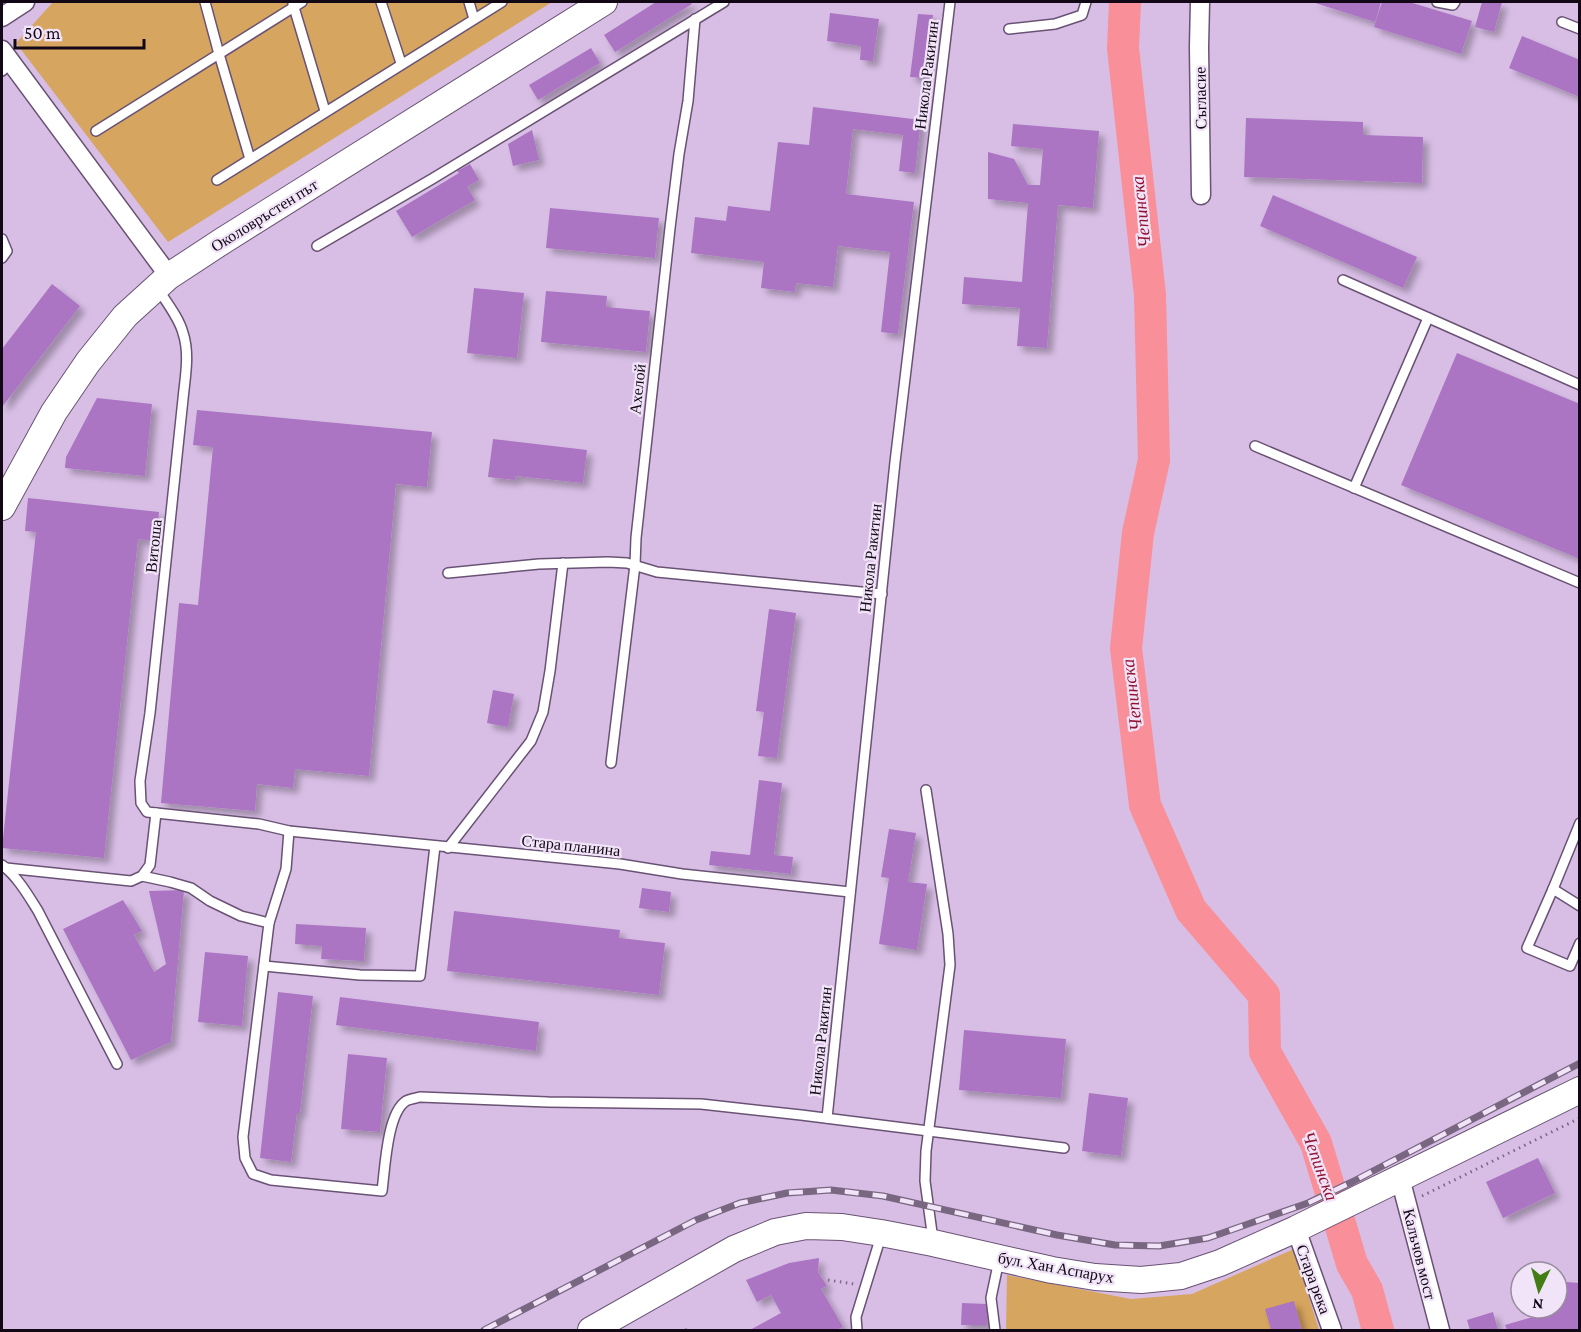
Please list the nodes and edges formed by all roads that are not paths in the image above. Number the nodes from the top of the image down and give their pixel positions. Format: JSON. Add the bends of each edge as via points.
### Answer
{"nodes":[{"id":1,"x":25,"y":2,"type":"edge"},
{"id":2,"x":205,"y":2,"type":"edge"},
{"id":3,"x":381,"y":2,"type":"edge"},
{"id":4,"x":469,"y":2,"type":"edge"},
{"id":5,"x":502,"y":2,"type":"edge"},
{"id":6,"x":604,"y":2,"type":"edge"},
{"id":7,"x":724,"y":2,"type":"edge"},
{"id":8,"x":950,"y":2,"type":"edge"},
{"id":9,"x":1086,"y":2,"type":"edge"},
{"id":10,"x":1200,"y":2,"type":"edge"},
{"id":11,"x":1437,"y":2,"type":"edge"},
{"id":12,"x":1455,"y":2,"type":"edge"},
{"id":13,"x":296,"y":3,"type":"edge"},
{"id":14,"x":2,"y":17,"type":"edge"},
{"id":15,"x":474,"y":19,"type":"junction"},
{"id":16,"x":695,"y":19,"type":"junction"},
{"id":17,"x":1562,"y":22,"type":"dead end"},
{"id":18,"x":1580,"y":29,"type":"edge"},
{"id":19,"x":1009,"y":30,"type":"dead end"},
{"id":20,"x":219,"y":54,"type":"junction"},
{"id":21,"x":5,"y":61,"type":"edge"},
{"id":22,"x":401,"y":63,"type":"junction"},
{"id":23,"x":325,"y":111,"type":"junction"},
{"id":24,"x":96,"y":131,"type":"dead end"},
{"id":25,"x":250,"y":159,"type":"junction"},
{"id":26,"x":217,"y":180,"type":"dead end"},
{"id":27,"x":1201,"y":195,"type":"dead end"},
{"id":28,"x":2,"y":239,"type":"edge"},
{"id":29,"x":317,"y":246,"type":"dead end"},
{"id":30,"x":2,"y":258,"type":"edge"},
{"id":31,"x":1343,"y":280,"type":"dead end"},
{"id":32,"x":163,"y":281,"type":"junction"},
{"id":33,"x":1428,"y":318,"type":"junction"},
{"id":34,"x":1580,"y":385,"type":"edge"},
{"id":35,"x":1255,"y":446,"type":"dead end"},
{"id":36,"x":1354,"y":488,"type":"junction"},
{"id":37,"x":2,"y":507,"type":"edge"},
{"id":38,"x":563,"y":563,"type":"junction"},
{"id":39,"x":635,"y":565,"type":"junction"},
{"id":40,"x":448,"y":573,"type":"dead end"},
{"id":41,"x":1580,"y":583,"type":"edge"},
{"id":42,"x":882,"y":594,"type":"junction"},
{"id":43,"x":611,"y":763,"type":"dead end"},
{"id":44,"x":926,"y":790,"type":"dead end"},
{"id":45,"x":152,"y":812,"type":"junction"},
{"id":46,"x":1580,"y":823,"type":"edge"},
{"id":47,"x":289,"y":831,"type":"junction"},
{"id":48,"x":435,"y":846,"type":"junction"},
{"id":49,"x":448,"y":848,"type":"junction"},
{"id":50,"x":4,"y":866,"type":"edge"},
{"id":51,"x":142,"y":876,"type":"junction"},
{"id":52,"x":1553,"y":889,"type":"junction"},
{"id":53,"x":850,"y":892,"type":"junction"},
{"id":54,"x":1580,"y":906,"type":"edge"},
{"id":55,"x":269,"y":923,"type":"junction"},
{"id":56,"x":1580,"y":943,"type":"edge"},
{"id":57,"x":264,"y":966,"type":"junction"},
{"id":58,"x":117,"y":1064,"type":"dead end"},
{"id":59,"x":1580,"y":1090,"type":"edge"},
{"id":60,"x":827,"y":1118,"type":"junction"},
{"id":61,"x":929,"y":1132,"type":"junction"},
{"id":62,"x":1064,"y":1149,"type":"dead end"},
{"id":63,"x":1400,"y":1178,"type":"junction"},
{"id":64,"x":1307,"y":1223,"type":"junction"},
{"id":65,"x":881,"y":1233,"type":"junction"},
{"id":66,"x":933,"y":1243,"type":"junction"},
{"id":67,"x":999,"y":1258,"type":"junction"},
{"id":68,"x":591,"y":1330,"type":"edge"},
{"id":69,"x":857,"y":1330,"type":"edge"},
{"id":70,"x":995,"y":1330,"type":"edge"},
{"id":71,"x":1332,"y":1330,"type":"edge"},
{"id":72,"x":1440,"y":1330,"type":"edge"}],
"edges":[{"from":1,"to":14,"type":"street"},
{"from":2,"to":20,"type":"lane"},
{"from":3,"to":22,"type":"lane"},
{"from":4,"to":15,"type":"lane"},
{"from":5,"to":15,"type":"lane"},
{"from":6,"to":32,"type":"main road","name":"Околовръстен път"},
{"from":7,"to":16,"type":"lane"},
{"from":8,"to":42,"type":"lane","name":"Никола Ракитин"},
{"from":9,"to":19,"type":"lane","via":[[1082,15],[1055,24]]},
{"from":10,"to":27,"type":"street","name":"Съгласие"},
{"from":11,"to":12,"type":"lane"},
{"from":13,"to":20,"type":"lane"},
{"from":13,"to":23,"type":"lane"},
{"from":15,"to":22,"type":"lane"},
{"from":16,"to":29,"type":"lane"},
{"from":16,"to":39,"type":"lane","name":"Ахелой"},
{"from":17,"to":18,"type":"lane"},
{"from":20,"to":24,"type":"lane"},
{"from":20,"to":25,"type":"lane"},
{"from":21,"to":32,"type":"street"},
{"from":22,"to":23,"type":"lane"},
{"from":23,"to":25,"type":"lane"},
{"from":25,"to":26,"type":"lane"},
{"from":28,"to":30,"type":"lane","via":[[7,251]]},
{"from":31,"to":33,"type":"lane"},
{"from":32,"to":37,"type":"main road","name":"Околовръстен път","via":[[125,316],[88,362],[54,412]]},
{"from":32,"to":45,"type":"lane","name":"Витоша","via":[[183,334],[186,355],[140,781],[141,803]]},
{"from":33,"to":34,"type":"lane"},
{"from":33,"to":36,"type":"lane"},
{"from":35,"to":36,"type":"lane"},
{"from":36,"to":41,"type":"lane"},
{"from":38,"to":39,"type":"lane"},
{"from":38,"to":40,"type":"lane"},
{"from":38,"to":49,"type":"lane","via":[[543,712],[531,741]]},
{"from":39,"to":42,"type":"lane","via":[[657,572]]},
{"from":39,"to":43,"type":"lane","name":"Ахелой"},
{"from":42,"to":53,"type":"lane","name":"Никола Ракитин"},
{"from":44,"to":61,"type":"lane","via":[[950,965]]},
{"from":45,"to":47,"type":"lane","name":"Стара планина"},
{"from":45,"to":51,"type":"lane","via":[[150,865]]},
{"from":46,"to":52,"type":"lane"},
{"from":47,"to":48,"type":"lane","name":"Стара планина"},
{"from":47,"to":55,"type":"lane","via":[[286,869]]},
{"from":48,"to":49,"type":"lane","name":"Стара планина"},
{"from":48,"to":57,"type":"lane","via":[[420,976]]},
{"from":49,"to":53,"type":"lane","name":"Стара планина"},
{"from":50,"to":51,"type":"lane","via":[[117,880]]},
{"from":50,"to":58,"type":"lane","via":[[38,911]]},
{"from":51,"to":55,"type":"lane","via":[[191,888],[241,916]]},
{"from":52,"to":54,"type":"lane"},
{"from":52,"to":56,"type":"lane","via":[[1527,948],[1570,966]]},
{"from":53,"to":60,"type":"lane","name":"Никола Ракитин"},
{"from":55,"to":57,"type":"lane"},
{"from":57,"to":60,"type":"lane","via":[[243,1137],[245,1158],[253,1174],[271,1180],[382,1191],[391,1123],[406,1100],[420,1097],[700,1104]]},
{"from":59,"to":63,"type":"main road","name":"бул. Хан Аспарух"},
{"from":60,"to":61,"type":"lane"},
{"from":61,"to":62,"type":"lane"},
{"from":61,"to":66,"type":"lane","via":[[925,1180]]},
{"from":63,"to":64,"type":"main road","name":"бул. Хан Аспарух"},
{"from":63,"to":72,"type":"street","name":"Калъчов мост"},
{"from":64,"to":67,"type":"main road","name":"бул. Хан Аспарух","via":[[1220,1263],[1180,1276],[1141,1280],[1095,1277]]},
{"from":64,"to":71,"type":"street","name":"Стара река"},
{"from":65,"to":66,"type":"main road","name":"бул. Хан Аспарух"},
{"from":65,"to":68,"type":"main road","name":"бул. Хан Аспарух","via":[[806,1226],[775,1232],[734,1249]]},
{"from":65,"to":69,"type":"lane","via":[[856,1317]]},
{"from":66,"to":67,"type":"main road","name":"бул. Хан Аспарух"},
{"from":67,"to":70,"type":"lane","via":[[991,1298]]}]}
